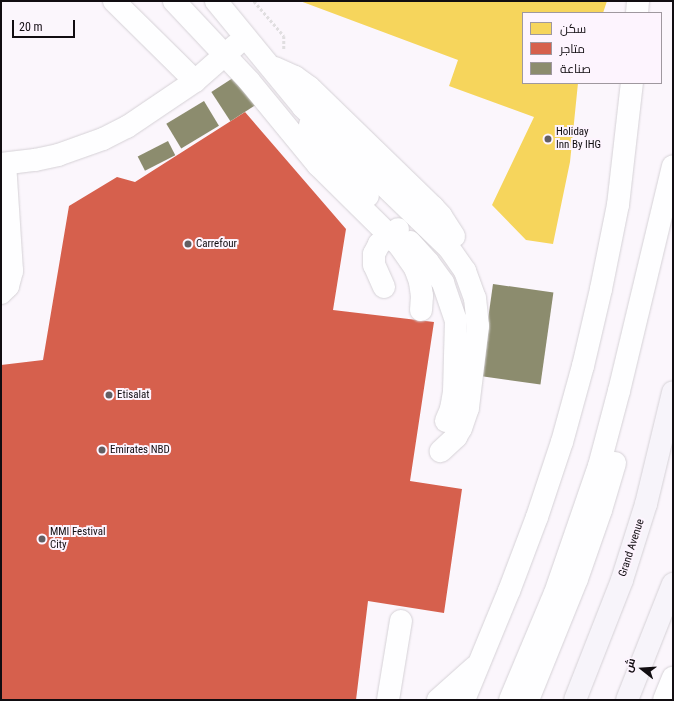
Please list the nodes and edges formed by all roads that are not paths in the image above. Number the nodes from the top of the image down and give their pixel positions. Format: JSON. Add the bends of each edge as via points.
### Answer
{"nodes":[{"id":1,"x":114,"y":1,"type":"edge"},
{"id":2,"x":174,"y":1,"type":"edge"},
{"id":3,"x":216,"y":1,"type":"edge"},
{"id":4,"x":638,"y":1,"type":"edge"},
{"id":5,"x":637,"y":12,"type":"edge"},
{"id":6,"x":245,"y":37,"type":"junction"},
{"id":7,"x":224,"y":55,"type":"junction"},
{"id":8,"x":269,"y":66,"type":"junction"},
{"id":9,"x":195,"y":81,"type":"junction"},
{"id":10,"x":632,"y":84,"type":"edge"},
{"id":11,"x":304,"y":107,"type":"junction"},
{"id":12,"x":3,"y":164,"type":"edge"},
{"id":13,"x":673,"y":166,"type":"edge"},
{"id":14,"x":673,"y":178,"type":"edge"},
{"id":15,"x":394,"y":232,"type":"junction"},
{"id":16,"x":454,"y":236,"type":"dead end"},
{"id":17,"x":384,"y":287,"type":"dead end"},
{"id":18,"x":1,"y":293,"type":"edge"},
{"id":19,"x":421,"y":310,"type":"dead end"},
{"id":20,"x":673,"y":392,"type":"edge"},
{"id":21,"x":446,"y":421,"type":"dead end"},
{"id":22,"x":441,"y":451,"type":"dead end"},
{"id":23,"x":673,"y":584,"type":"edge"},
{"id":24,"x":401,"y":622,"type":"dead end"},
{"id":25,"x":478,"y":663,"type":"junction"},
{"id":26,"x":673,"y":678,"type":"edge"},
{"id":27,"x":388,"y":700,"type":"edge"},
{"id":28,"x":438,"y":700,"type":"edge"},
{"id":29,"x":464,"y":700,"type":"edge"},
{"id":30,"x":510,"y":700,"type":"edge"},
{"id":31,"x":528,"y":700,"type":"edge"},
{"id":32,"x":575,"y":700,"type":"edge"},
{"id":33,"x":627,"y":700,"type":"edge"},
{"id":34,"x":664,"y":700,"type":"edge"}],
"edges":[{"from":1,"to":9,"type":"lane"},
{"from":2,"to":7,"type":"lane"},
{"from":3,"to":6,"type":"lane"},
{"from":4,"to":5,"type":"lane"},
{"from":6,"to":7,"type":"lane"},
{"from":6,"to":8,"type":"lane"},
{"from":7,"to":9,"type":"lane"},
{"from":7,"to":15,"type":"lane","via":[[249,81],[318,165]]},
{"from":8,"to":11,"type":"lane"},
{"from":8,"to":16,"type":"lane","via":[[295,77],[309,87],[433,207]]},
{"from":9,"to":12,"type":"lane","via":[[151,112],[103,139],[58,155]]},
{"from":10,"to":25,"type":"lane","via":[[618,205],[583,366],[562,442],[537,517]]},
{"from":11,"to":15,"type":"lane","via":[[312,130],[326,150]]},
{"from":11,"to":22,"type":"lane","via":[[449,248],[472,284],[478,326],[468,408],[456,437]]},
{"from":12,"to":18,"type":"lane","via":[[12,271],[8,286]]},
{"from":13,"to":30,"type":"lane","via":[[599,466],[555,593]]},
{"from":14,"to":31,"type":"lane","via":[[638,369],[622,440],[577,579]]},
{"from":15,"to":17,"type":"lane","via":[[379,244],[373,259]]},
{"from":15,"to":19,"type":"lane","via":[[415,268],[422,296]]},
{"from":15,"to":21,"type":"lane","via":[[436,272],[448,295],[456,320],[454,392]]},
{"from":20,"to":32,"type":"main road","name":"Grand Avenue","via":[[646,504],[622,580]]},
{"from":23,"to":33,"type":"main road"},
{"from":24,"to":27,"type":"lane"},
{"from":25,"to":28,"type":"lane"},
{"from":25,"to":29,"type":"lane"},
{"from":26,"to":34,"type":"lane"}]}
